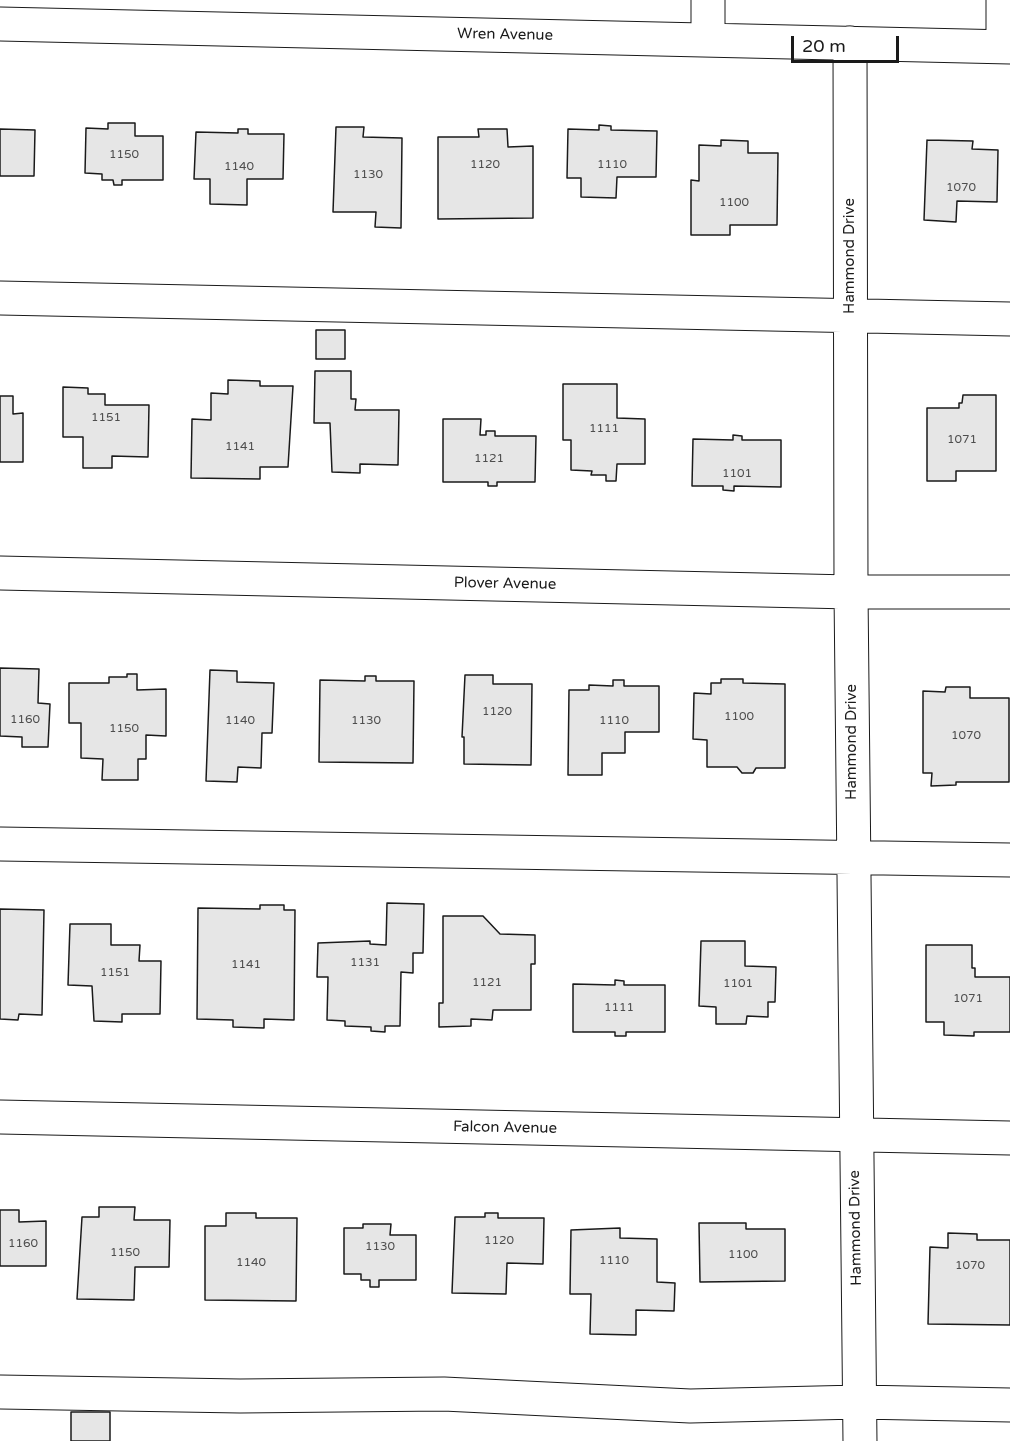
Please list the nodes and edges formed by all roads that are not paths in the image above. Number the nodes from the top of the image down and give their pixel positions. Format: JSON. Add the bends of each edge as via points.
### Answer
{"nodes":[{"id":1,"x":708,"y":0,"type":"edge"},
{"id":2,"x":1003,"y":0,"type":"edge"},
{"id":3,"x":0,"y":24,"type":"edge"},
{"id":4,"x":708,"y":40,"type":"junction"},
{"id":5,"x":850,"y":43,"type":"junction"},
{"id":6,"x":1007,"y":47,"type":"edge"},
{"id":7,"x":0,"y":298,"type":"edge"},
{"id":8,"x":850,"y":317,"type":"junction"},
{"id":9,"x":1010,"y":319,"type":"edge"},
{"id":10,"x":0,"y":573,"type":"edge"},
{"id":11,"x":850,"y":592,"type":"junction"},
{"id":12,"x":1010,"y":592,"type":"edge"},
{"id":13,"x":0,"y":844,"type":"edge"},
{"id":14,"x":852,"y":856,"type":"junction"},
{"id":15,"x":1010,"y":860,"type":"edge"},
{"id":16,"x":0,"y":1117,"type":"edge"},
{"id":17,"x":855,"y":1136,"type":"junction"},
{"id":18,"x":1010,"y":1138,"type":"edge"},
{"id":19,"x":0,"y":1392,"type":"edge"},
{"id":20,"x":859,"y":1402,"type":"junction"},
{"id":21,"x":1010,"y":1405,"type":"edge"},
{"id":22,"x":860,"y":1441,"type":"edge"}],
"edges":[{"from":1,"to":4,"type":"street"},
{"from":2,"to":6,"type":"street"},
{"from":3,"to":4,"type":"street","name":"Wren Avenue"},
{"from":4,"to":5,"type":"street","name":"Wren Avenue"},
{"from":5,"to":6,"type":"street","name":"Wren Avenue"},
{"from":5,"to":8,"type":"street","name":"Hammond Drive"},
{"from":7,"to":8,"type":"street"},
{"from":8,"to":9,"type":"street"},
{"from":8,"to":11,"type":"street","name":"Hammond Drive"},
{"from":10,"to":11,"type":"street","name":"Plover Avenue"},
{"from":11,"to":12,"type":"street","name":"Plover Avenue"},
{"from":11,"to":14,"type":"street","name":"Hammond Drive"},
{"from":13,"to":14,"type":"street"},
{"from":14,"to":15,"type":"street"},
{"from":14,"to":17,"type":"street","name":"Hammond Drive"},
{"from":16,"to":17,"type":"street","name":"Falcon Avenue"},
{"from":17,"to":18,"type":"street","name":"Falcon Avenue"},
{"from":17,"to":20,"type":"street","name":"Hammond Drive"},
{"from":19,"to":20,"type":"street","via":[[444,1394],[690,1406]]},
{"from":20,"to":21,"type":"street"},
{"from":20,"to":22,"type":"street","name":"Hammond Drive"}]}
